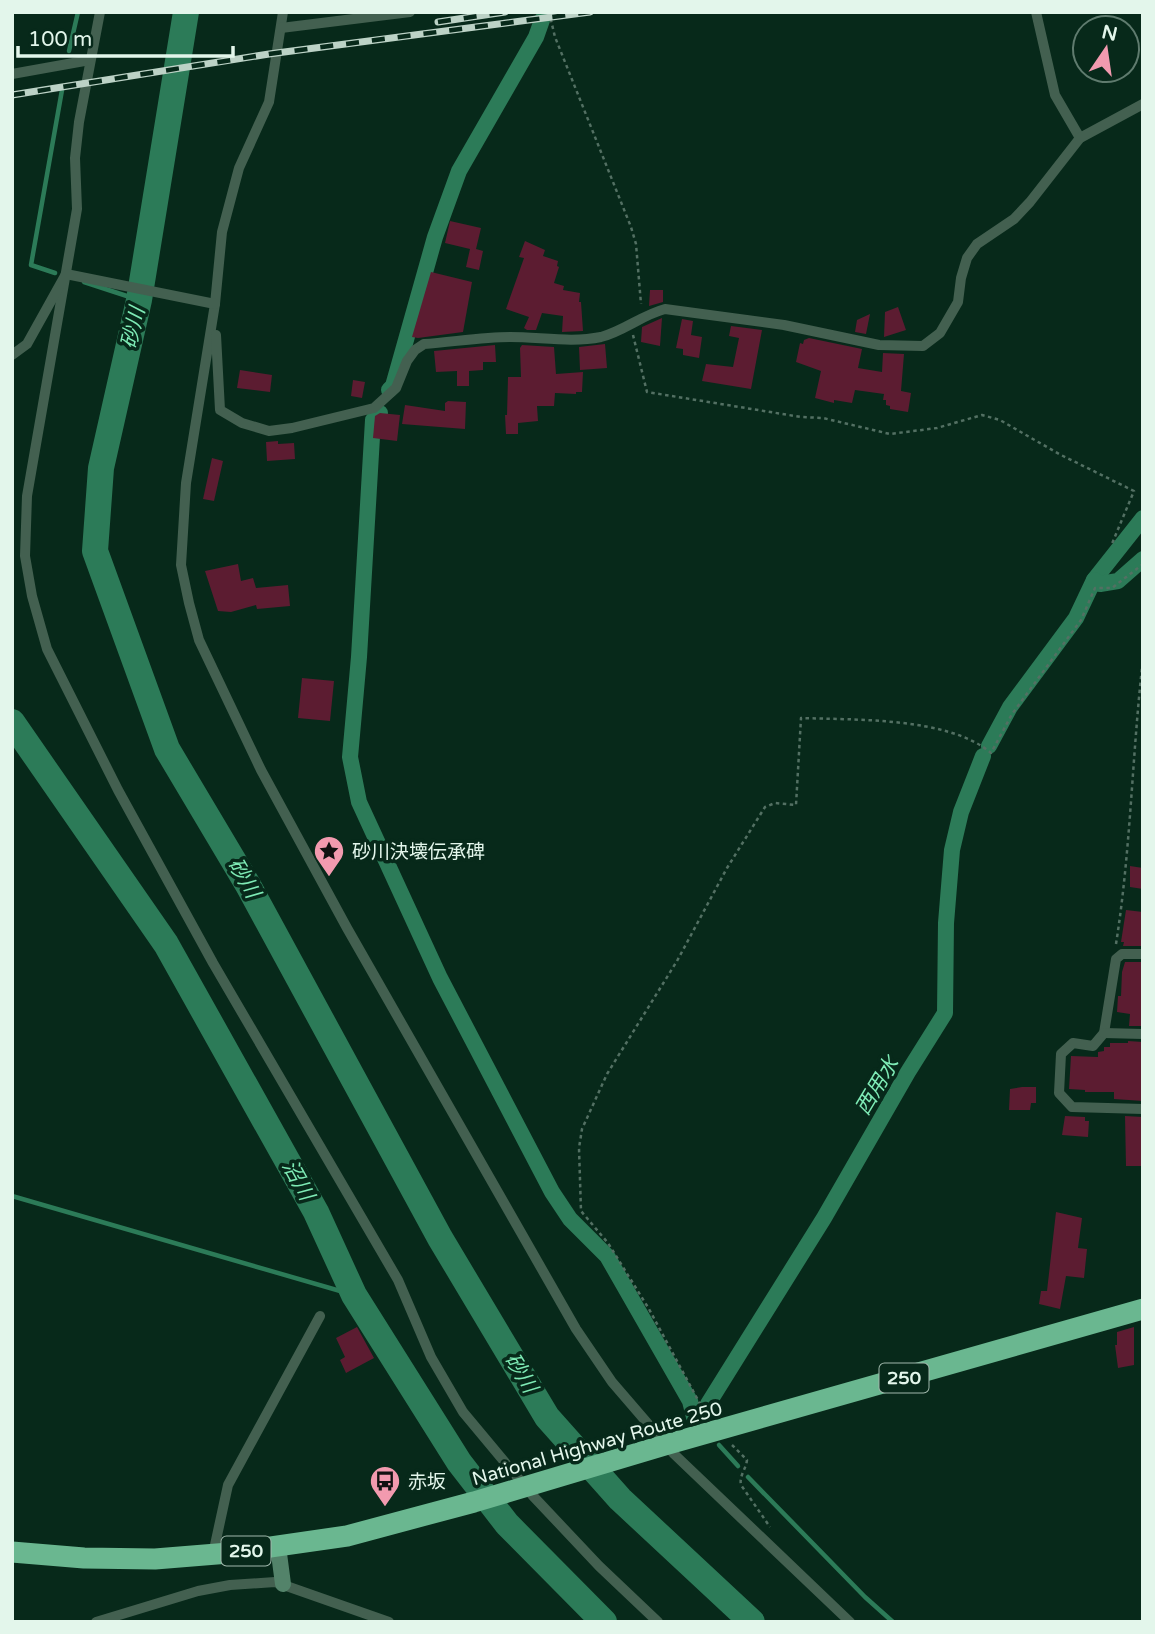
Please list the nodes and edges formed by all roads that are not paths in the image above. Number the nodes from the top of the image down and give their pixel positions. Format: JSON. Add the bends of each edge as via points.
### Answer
{"nodes":[{"id":1,"x":100,"y":12,"type":"edge"},
{"id":2,"x":283,"y":12,"type":"edge"},
{"id":3,"x":410,"y":12,"type":"edge"},
{"id":4,"x":1036,"y":12,"type":"edge"},
{"id":5,"x":281,"y":28,"type":"junction"},
{"id":6,"x":90,"y":60,"type":"junction"},
{"id":7,"x":12,"y":74,"type":"edge"},
{"id":8,"x":1143,"y":104,"type":"edge"},
{"id":9,"x":1080,"y":138,"type":"junction"},
{"id":10,"x":66,"y":274,"type":"junction"},
{"id":11,"x":215,"y":304,"type":"junction"},
{"id":12,"x":12,"y":355,"type":"edge"},
{"id":13,"x":1143,"y":954,"type":"edge"},
{"id":14,"x":1104,"y":1033,"type":"junction"},
{"id":15,"x":1143,"y":1034,"type":"edge"},
{"id":16,"x":1143,"y":1109,"type":"edge"},
{"id":17,"x":1143,"y":1310,"type":"edge"},
{"id":18,"x":320,"y":1316,"type":"dead end"},
{"id":19,"x":665,"y":1445,"type":"junction"},
{"id":20,"x":522,"y":1488,"type":"junction"},
{"id":21,"x":278,"y":1546,"type":"junction"},
{"id":22,"x":12,"y":1552,"type":"edge"},
{"id":23,"x":213,"y":1554,"type":"junction"},
{"id":24,"x":284,"y":1584,"type":"junction"},
{"id":25,"x":96,"y":1622,"type":"edge"},
{"id":26,"x":389,"y":1622,"type":"edge"},
{"id":27,"x":658,"y":1622,"type":"edge"},
{"id":28,"x":850,"y":1622,"type":"edge"}],
"edges":[{"from":1,"to":6,"type":"street"},
{"from":2,"to":5,"type":"street"},
{"from":3,"to":5,"type":"street"},
{"from":4,"to":9,"type":"street","via":[[1055,96]]},
{"from":5,"to":11,"type":"street","via":[[269,103],[239,168],[222,232]]},
{"from":6,"to":7,"type":"street"},
{"from":6,"to":10,"type":"street","via":[[79,122],[77,209]]},
{"from":8,"to":9,"type":"street"},
{"from":9,"to":11,"type":"street","via":[[1014,219],[977,244],[967,258],[958,302],[940,333],[923,346],[879,345],[784,325],[665,309],[601,337],[508,337],[424,344],[407,361],[396,388],[374,408],[269,431],[220,410]]},
{"from":10,"to":11,"type":"street"},
{"from":10,"to":12,"type":"street","via":[[27,344]]},
{"from":10,"to":20,"type":"street","via":[[27,496],[25,556],[47,649],[212,963],[398,1280],[431,1357],[463,1412]]},
{"from":11,"to":19,"type":"street","via":[[183,522],[181,565],[199,640],[261,770],[541,1270],[612,1382]]},
{"from":13,"to":14,"type":"street","via":[[1122,954],[1116,959]]},
{"from":14,"to":15,"type":"street"},
{"from":14,"to":16,"type":"street","via":[[1093,1046],[1073,1043],[1062,1054],[1059,1093],[1072,1107]]},
{"from":17,"to":19,"type":"highway","name":"National Highway Route 250","number":"250"},
{"from":18,"to":23,"type":"street","via":[[228,1485]]},
{"from":19,"to":20,"type":"highway","name":"National Highway Route 250","number":"250"},
{"from":19,"to":28,"type":"street"},
{"from":20,"to":21,"type":"highway","name":"National Highway Route 250","number":"250","via":[[347,1536]]},
{"from":20,"to":27,"type":"street"},
{"from":21,"to":23,"type":"highway","name":"National Highway Route 250","number":"250"},
{"from":21,"to":24,"type":"street"},
{"from":22,"to":23,"type":"highway","name":"National Highway Route 250","number":"250","via":[[96,1559]]},
{"from":24,"to":25,"type":"street","via":[[220,1587]]},
{"from":24,"to":26,"type":"street"}]}
